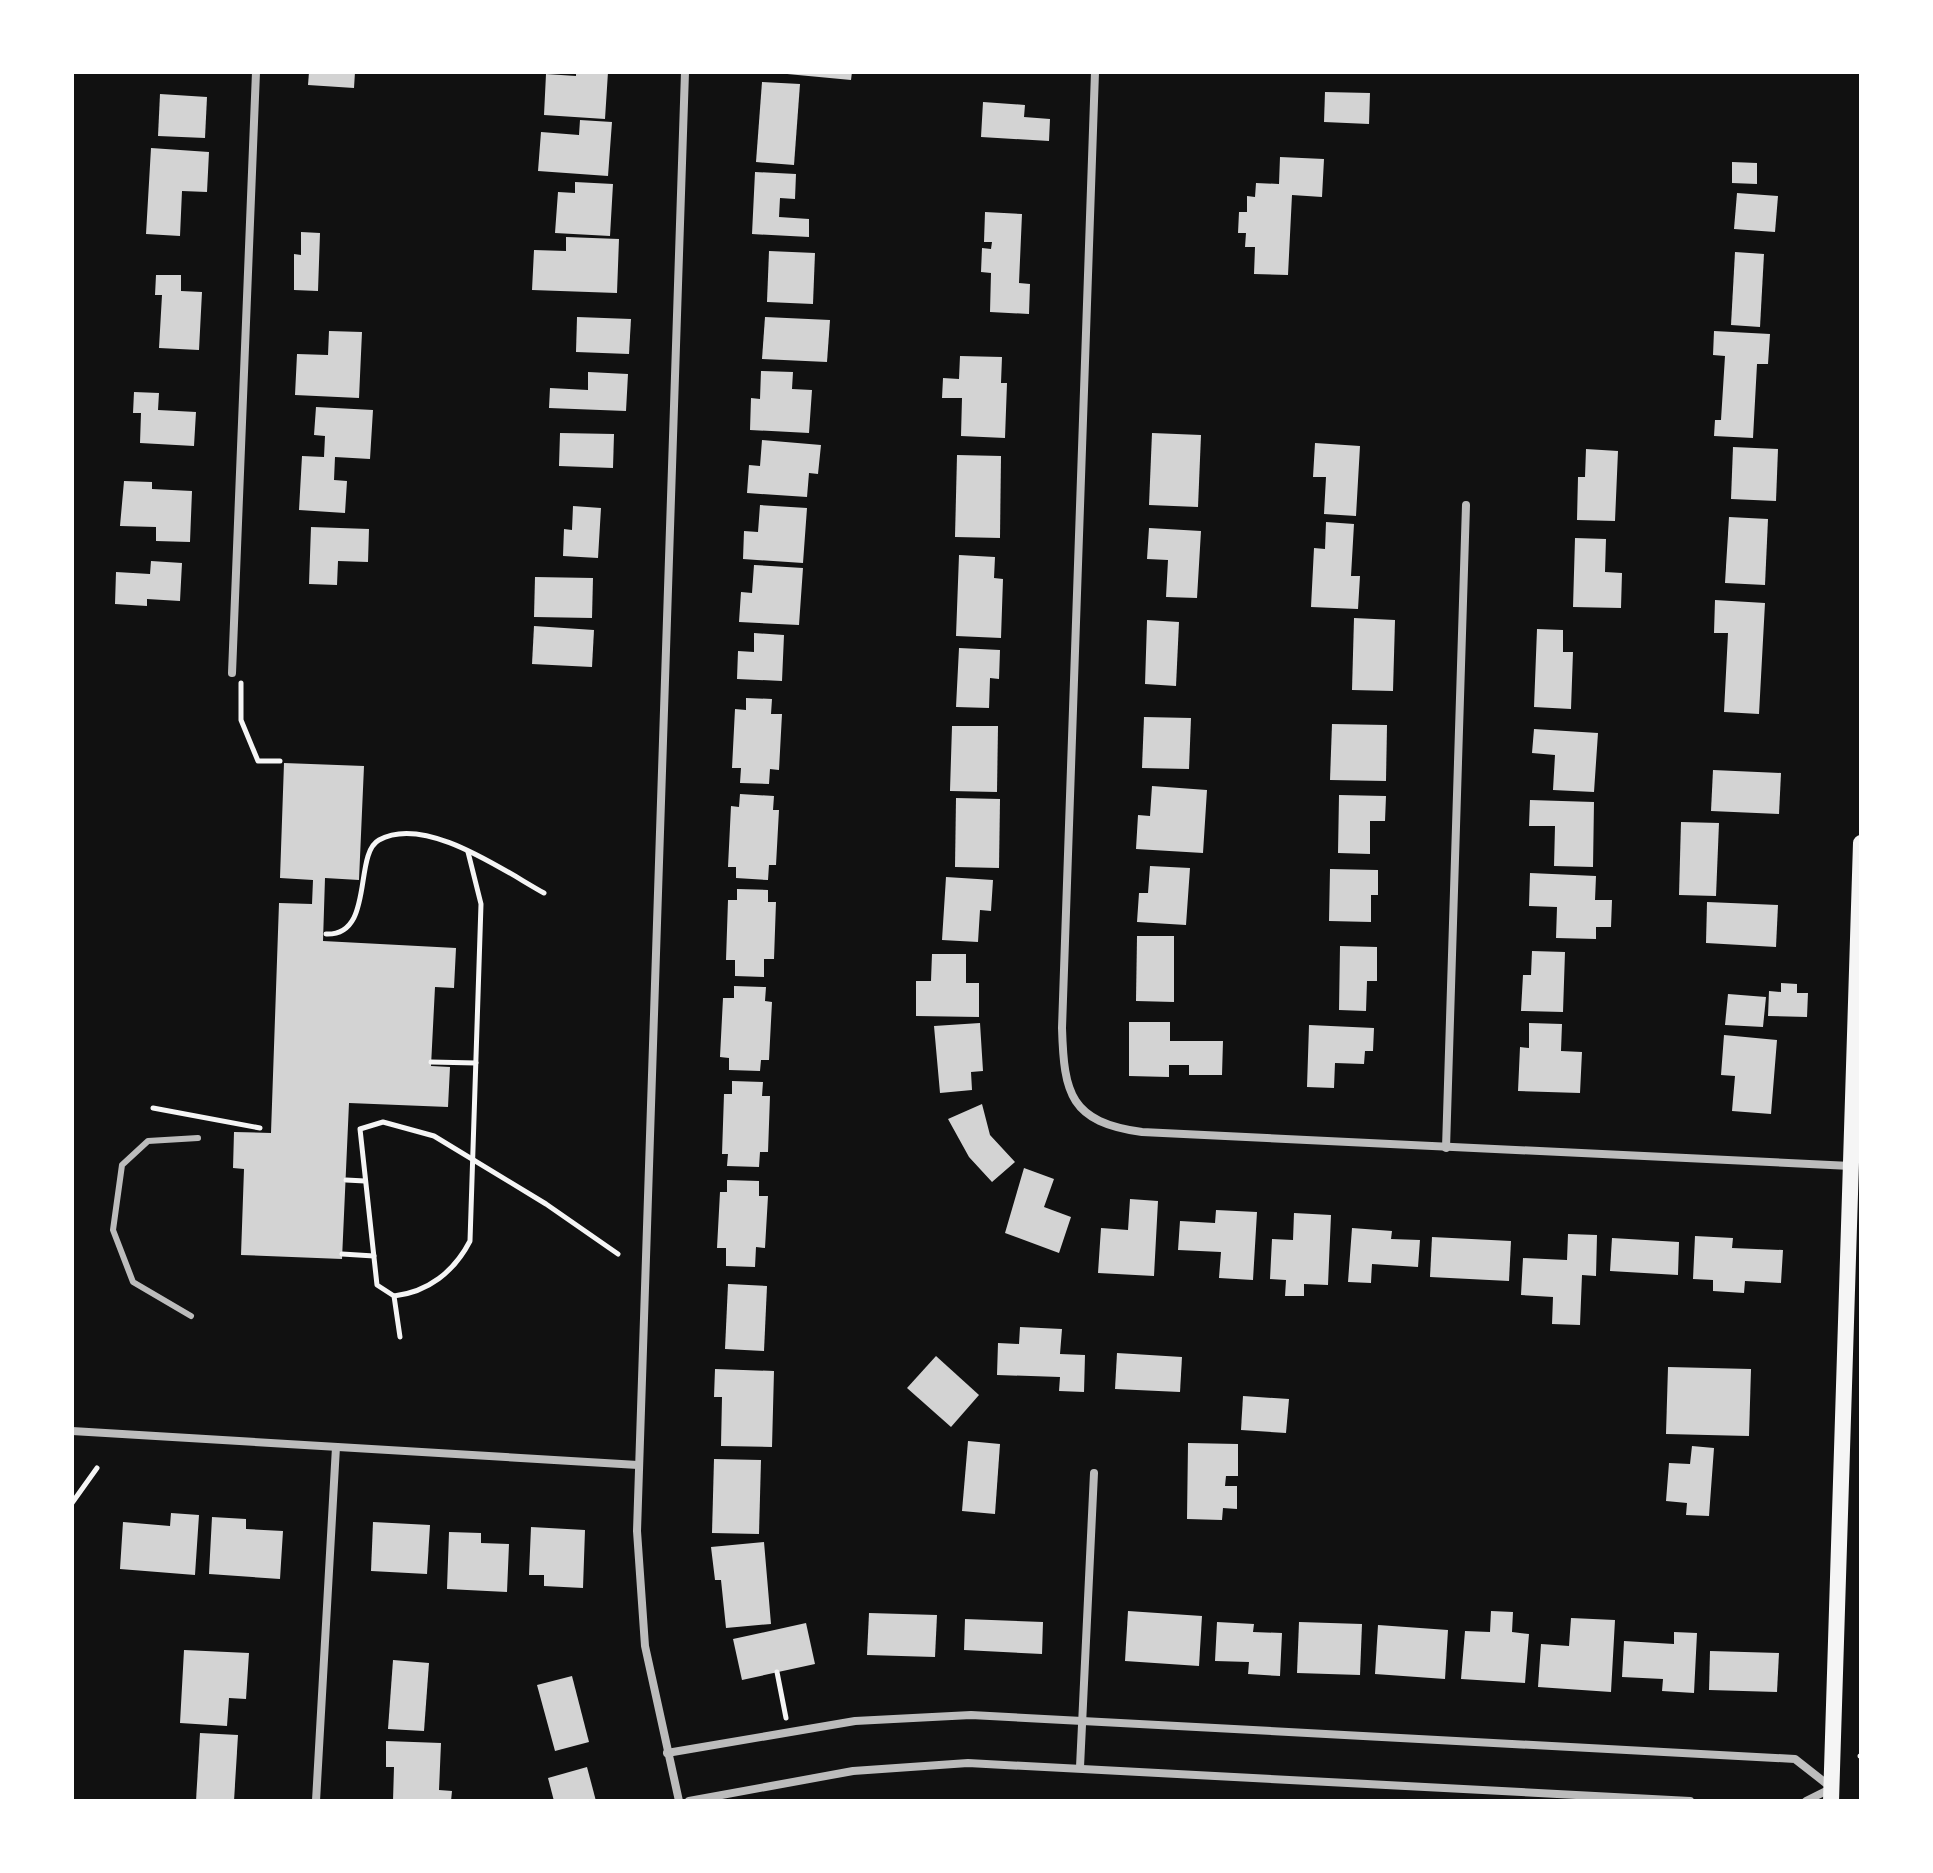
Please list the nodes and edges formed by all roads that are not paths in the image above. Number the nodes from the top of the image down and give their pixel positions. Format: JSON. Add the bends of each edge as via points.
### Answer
{"nodes":[{"id":1,"x":256,"y":72,"type":"edge"},
{"id":2,"x":685,"y":72,"type":"edge"},
{"id":3,"x":1095,"y":72,"type":"edge"},
{"id":4,"x":1466,"y":505,"type":"dead end"},
{"id":5,"x":237,"y":674,"type":"road end"},
{"id":6,"x":1861,"y":843,"type":"edge"},
{"id":7,"x":198,"y":1138,"type":"dead end"},
{"id":8,"x":1446,"y":1148,"type":"junction"},
{"id":9,"x":1851,"y":1166,"type":"junction"},
{"id":10,"x":191,"y":1316,"type":"dead end"},
{"id":11,"x":72,"y":1431,"type":"edge"},
{"id":12,"x":336,"y":1447,"type":"junction"},
{"id":13,"x":638,"y":1465,"type":"junction"},
{"id":14,"x":1094,"y":1473,"type":"dead end"},
{"id":15,"x":1083,"y":1718,"type":"junction"},
{"id":16,"x":667,"y":1753,"type":"junction"},
{"id":17,"x":1080,"y":1767,"type":"junction"},
{"id":18,"x":1831,"y":1794,"type":"edge"},
{"id":19,"x":316,"y":1801,"type":"edge"},
{"id":20,"x":679,"y":1801,"type":"edge"},
{"id":21,"x":689,"y":1801,"type":"edge"},
{"id":22,"x":1690,"y":1801,"type":"edge"},
{"id":23,"x":1806,"y":1801,"type":"edge"}],
"edges":[{"from":1,"to":5,"type":"street"},
{"from":2,"to":13,"type":"street"},
{"from":3,"to":8,"type":"street","via":[[1062,1028],[1066,1085],[1087,1115],[1142,1132]]},
{"from":4,"to":8,"type":"street"},
{"from":6,"to":9,"type":"main road"},
{"from":7,"to":10,"type":"lane","via":[[148,1141],[122,1165],[113,1230],[133,1282]]},
{"from":8,"to":9,"type":"street"},
{"from":9,"to":18,"type":"main road"},
{"from":11,"to":12,"type":"street"},
{"from":12,"to":13,"type":"street"},
{"from":12,"to":19,"type":"street"},
{"from":13,"to":16,"type":"street","via":[[639,1589]]},
{"from":14,"to":15,"type":"street"},
{"from":15,"to":16,"type":"street","via":[[913,1716]]},
{"from":15,"to":17,"type":"street"},
{"from":15,"to":18,"type":"street","via":[[1795,1759]]},
{"from":16,"to":20,"type":"street"},
{"from":17,"to":21,"type":"street","via":[[910,1765]]},
{"from":17,"to":22,"type":"street"},
{"from":18,"to":23,"type":"street"}]}
